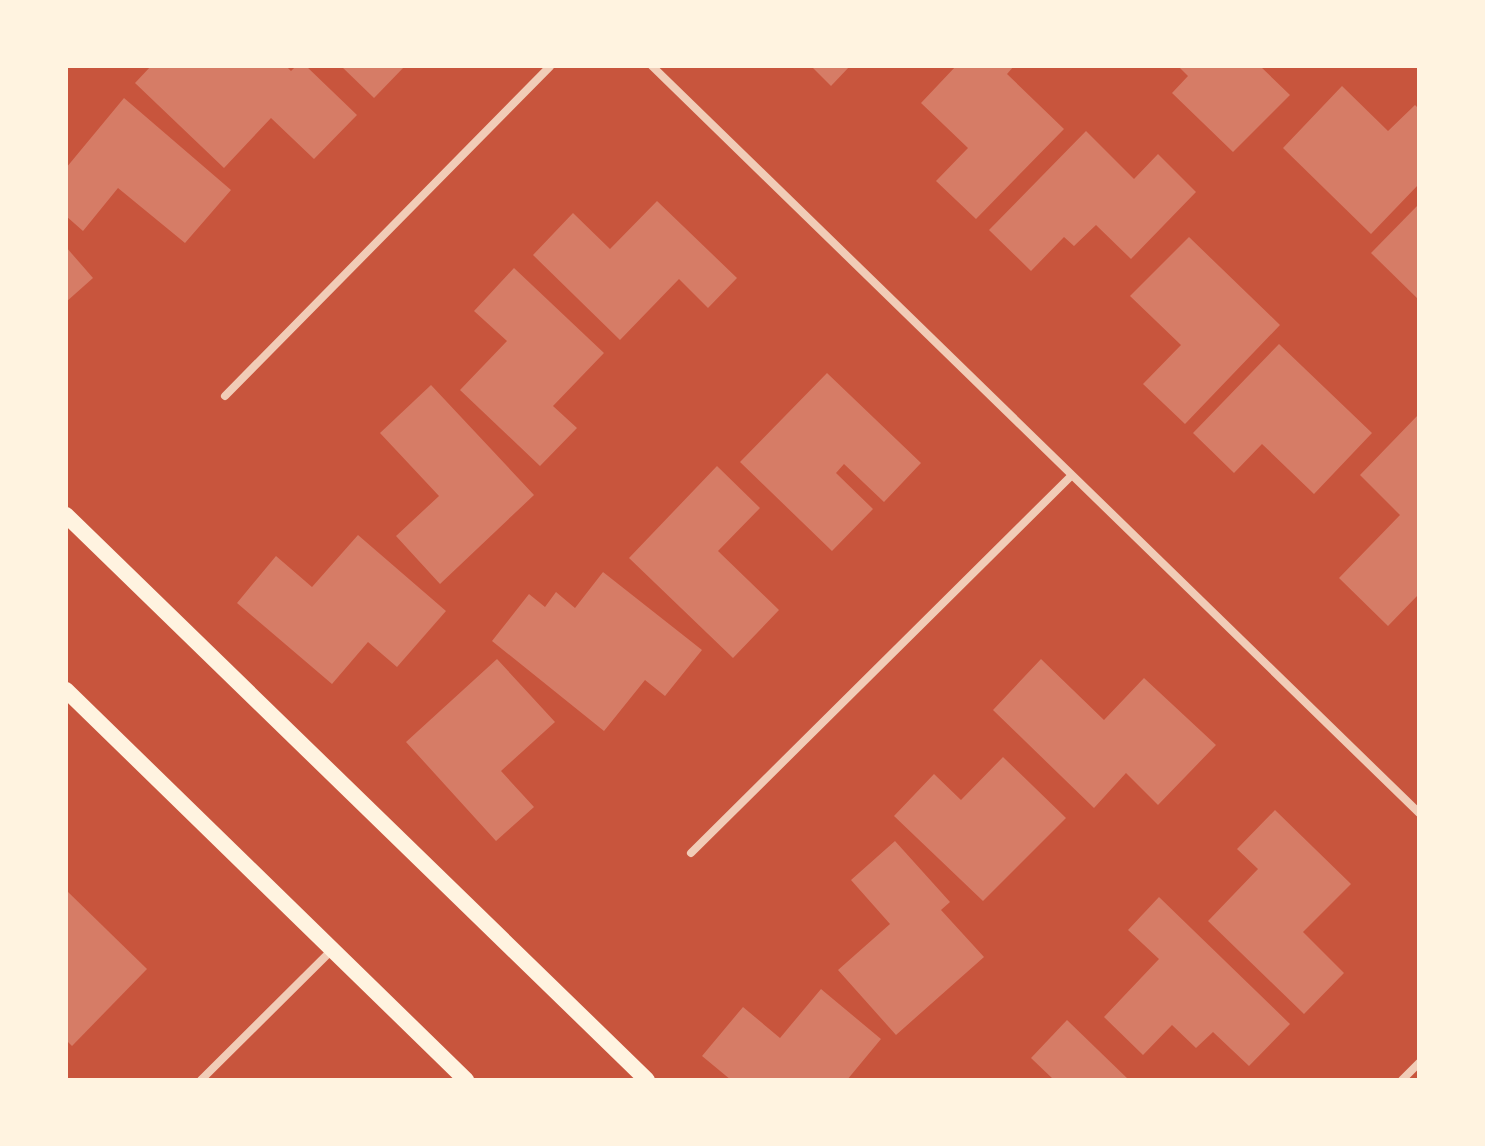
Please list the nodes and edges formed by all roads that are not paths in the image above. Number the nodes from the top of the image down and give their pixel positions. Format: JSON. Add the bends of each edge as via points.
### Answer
{"nodes":[{"id":1,"x":550,"y":66,"type":"edge"},
{"id":2,"x":652,"y":66,"type":"edge"},
{"id":3,"x":225,"y":396,"type":"dead end"},
{"id":4,"x":1071,"y":476,"type":"junction"},
{"id":5,"x":66,"y":515,"type":"edge"},
{"id":6,"x":66,"y":690,"type":"edge"},
{"id":7,"x":1419,"y":813,"type":"edge"},
{"id":8,"x":691,"y":853,"type":"dead end"},
{"id":9,"x":333,"y":949,"type":"junction"},
{"id":10,"x":1419,"y":1063,"type":"edge"},
{"id":11,"x":201,"y":1080,"type":"edge"},
{"id":12,"x":466,"y":1080,"type":"edge"},
{"id":13,"x":647,"y":1080,"type":"edge"},
{"id":14,"x":1402,"y":1080,"type":"edge"}],
"edges":[{"from":1,"to":3,"type":"street"},
{"from":2,"to":4,"type":"street"},
{"from":4,"to":7,"type":"street"},
{"from":4,"to":8,"type":"street"},
{"from":5,"to":13,"type":"main road"},
{"from":6,"to":9,"type":"main road"},
{"from":9,"to":11,"type":"street"},
{"from":9,"to":12,"type":"main road"},
{"from":10,"to":14,"type":"street"}]}
